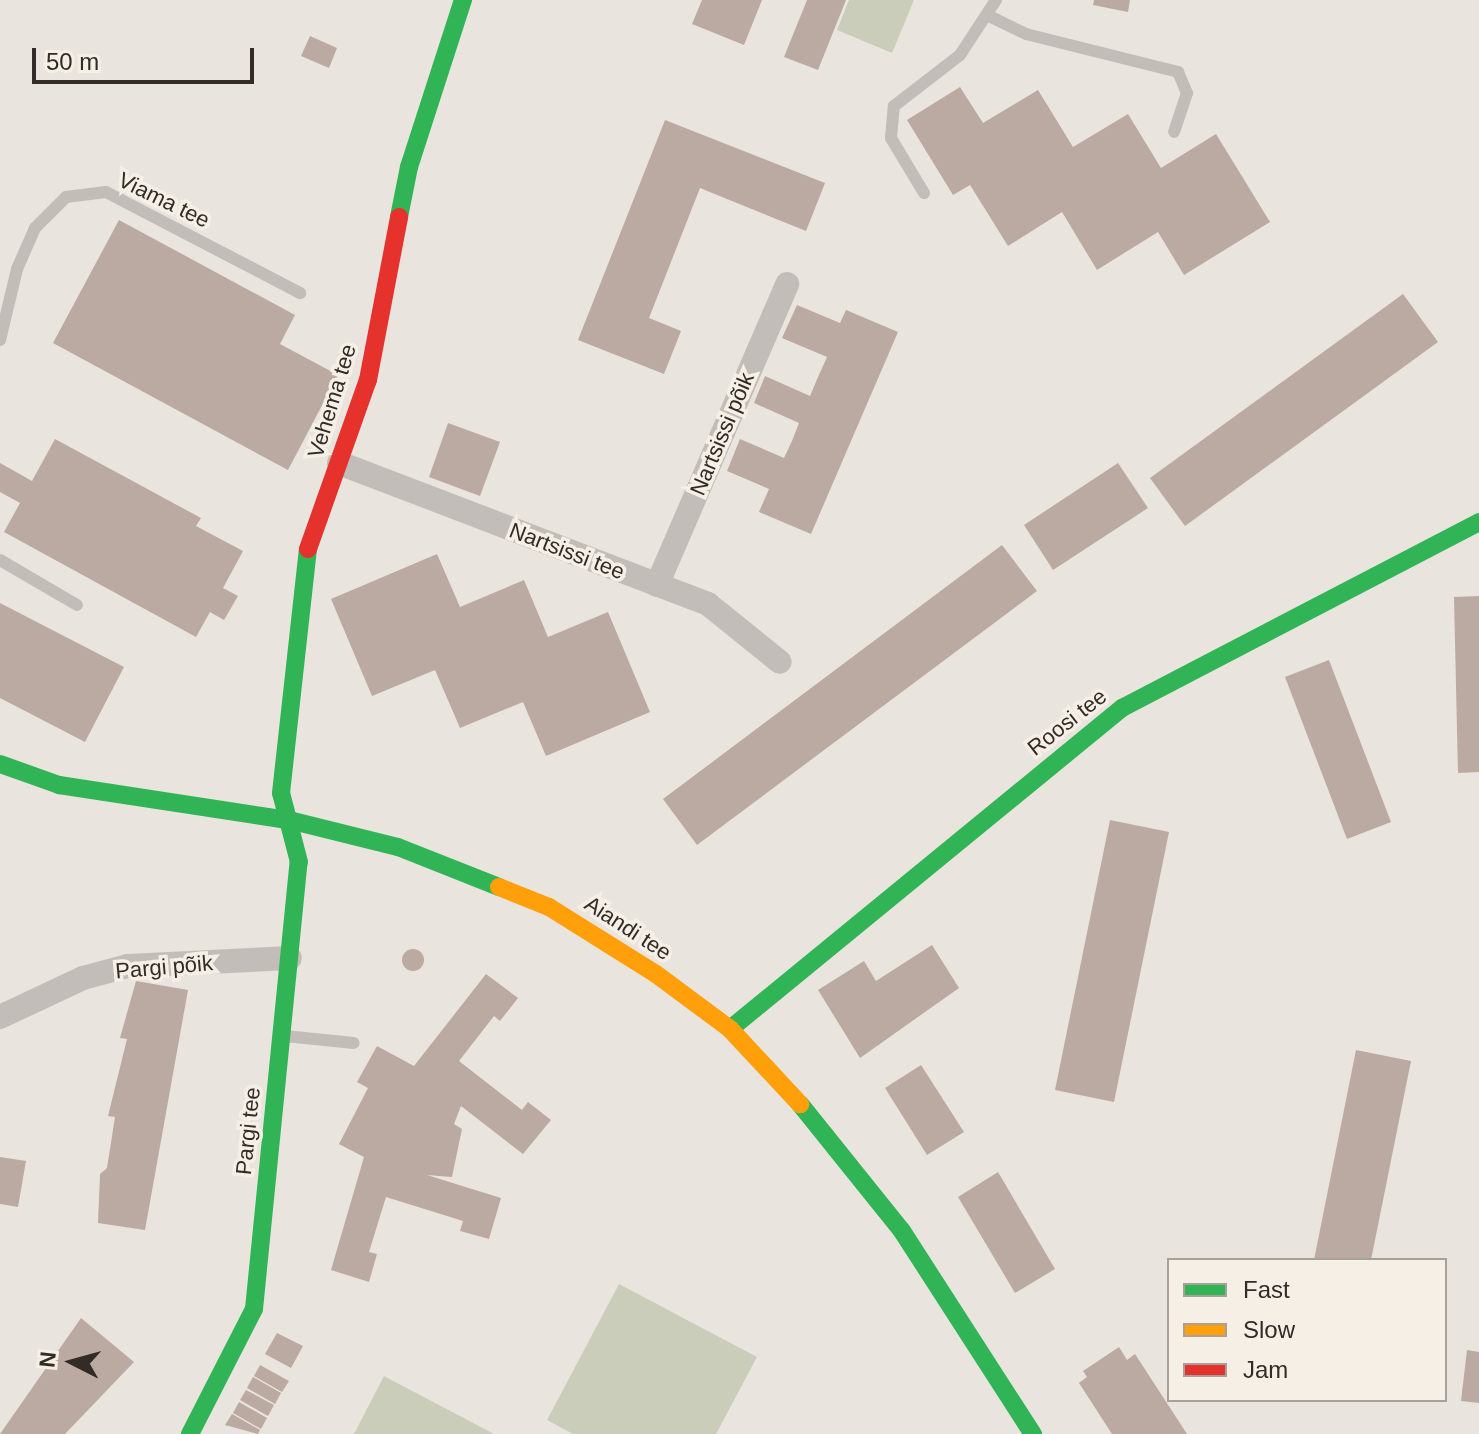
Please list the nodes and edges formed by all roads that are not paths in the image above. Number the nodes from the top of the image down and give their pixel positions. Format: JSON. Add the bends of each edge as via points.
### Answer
{"nodes":[{"id":1,"x":463,"y":0,"type":"edge"},
{"id":2,"x":996,"y":0,"type":"edge"},
{"id":3,"x":989,"y":16,"type":"junction"},
{"id":4,"x":1174,"y":132,"type":"dead end"},
{"id":5,"x":924,"y":193,"type":"dead end"},
{"id":6,"x":787,"y":284,"type":"dead end"},
{"id":7,"x":300,"y":293,"type":"dead end"},
{"id":8,"x":0,"y":340,"type":"edge"},
{"id":9,"x":339,"y":463,"type":"junction"},
{"id":10,"x":1479,"y":522,"type":"edge"},
{"id":11,"x":0,"y":560,"type":"edge"},
{"id":12,"x":657,"y":585,"type":"junction"},
{"id":13,"x":77,"y":605,"type":"dead end"},
{"id":14,"x":780,"y":662,"type":"dead end"},
{"id":15,"x":0,"y":764,"type":"edge"},
{"id":16,"x":289,"y":820,"type":"junction"},
{"id":17,"x":290,"y":958,"type":"junction"},
{"id":18,"x":0,"y":1017,"type":"edge"},
{"id":19,"x":730,"y":1029,"type":"junction"},
{"id":20,"x":282,"y":1036,"type":"junction"},
{"id":21,"x":354,"y":1043,"type":"dead end"},
{"id":22,"x":190,"y":1434,"type":"edge"},
{"id":23,"x":1033,"y":1434,"type":"edge"}],
"edges":[{"from":1,"to":9,"type":"street","name":"Vehema tee","via":[[409,167],[368,380]]},
{"from":2,"to":3,"type":"lane"},
{"from":3,"to":4,"type":"lane","via":[[1026,34],[1178,72],[1187,93]]},
{"from":3,"to":5,"type":"lane","via":[[960,55],[894,106],[891,138]]},
{"from":6,"to":12,"type":"street","name":"Nartsissi põik"},
{"from":7,"to":8,"type":"lane","name":"Viama tee","via":[[106,192],[66,197],[35,228],[17,269]]},
{"from":9,"to":12,"type":"street","name":"Nartsissi tee"},
{"from":9,"to":16,"type":"street","name":"Vehema tee","via":[[304,560],[281,793]]},
{"from":10,"to":19,"type":"street","name":"Roosi tee","via":[[1122,708]]},
{"from":11,"to":13,"type":"lane"},
{"from":12,"to":14,"type":"street","name":"Nartsissi tee","via":[[708,604]]},
{"from":15,"to":16,"type":"street","name":"Aiandi tee","via":[[132,800]]},
{"from":16,"to":17,"type":"street","name":"Pargi tee","via":[[299,862]]},
{"from":16,"to":19,"type":"street","name":"Aiandi tee","via":[[398,847],[549,907]]},
{"from":17,"to":18,"type":"street","name":"Pargi põik","via":[[128,966],[83,978]]},
{"from":17,"to":20,"type":"street","name":"Pargi tee"},
{"from":19,"to":23,"type":"street","name":"Aiandi tee","via":[[837,1144]]},
{"from":20,"to":21,"type":"lane"},
{"from":20,"to":22,"type":"street","name":"Pargi tee","via":[[254,1309]]}]}
